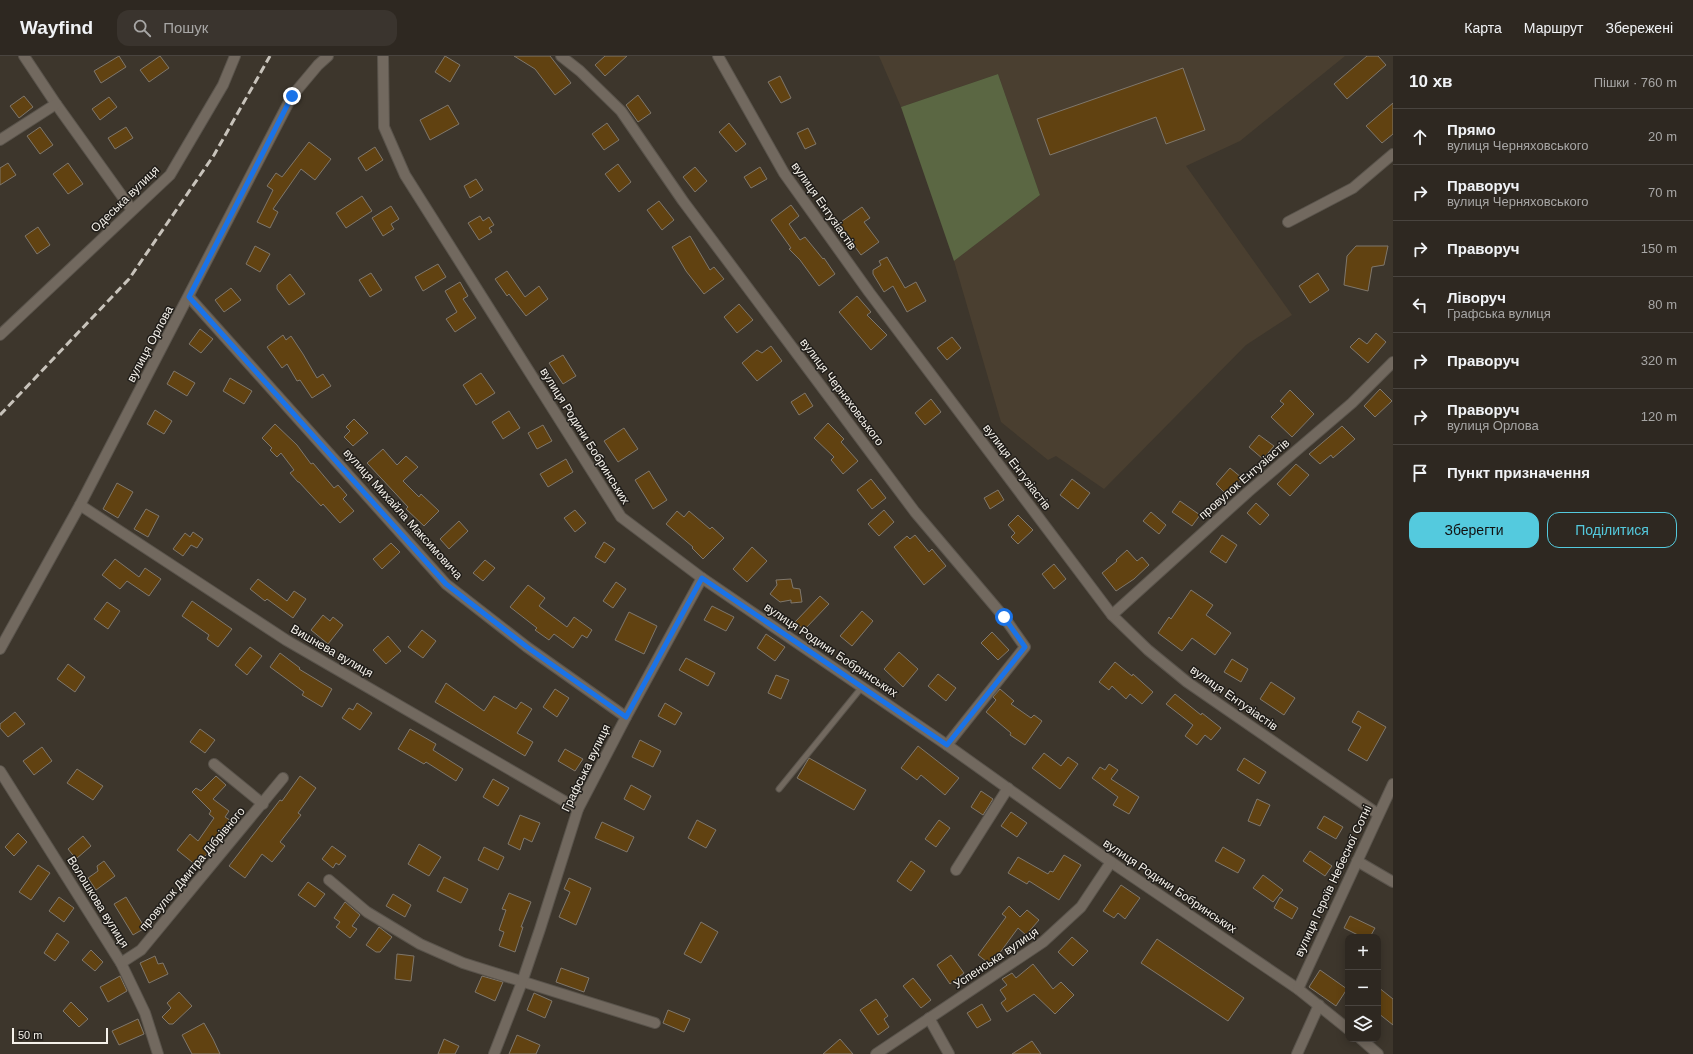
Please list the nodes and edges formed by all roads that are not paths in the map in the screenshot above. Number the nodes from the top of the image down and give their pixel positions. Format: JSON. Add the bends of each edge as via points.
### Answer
{"nodes":[{"id":1,"x":24,"y":56,"type":"edge"},
{"id":2,"x":234,"y":56,"type":"edge"},
{"id":3,"x":328,"y":56,"type":"edge"},
{"id":4,"x":383,"y":56,"type":"edge"},
{"id":5,"x":561,"y":56,"type":"edge"},
{"id":6,"x":718,"y":56,"type":"edge"},
{"id":7,"x":56,"y":104,"type":"junction"},
{"id":8,"x":0,"y":140,"type":"edge"},
{"id":9,"x":1393,"y":154,"type":"edge"},
{"id":10,"x":132,"y":210,"type":"junction"},
{"id":11,"x":1288,"y":222,"type":"dead end"},
{"id":12,"x":189,"y":297,"type":"junction"},
{"id":13,"x":0,"y":335,"type":"edge"},
{"id":14,"x":1393,"y":362,"type":"edge"},
{"id":15,"x":80,"y":505,"type":"junction"},
{"id":16,"x":702,"y":578,"type":"junction"},
{"id":17,"x":1112,"y":615,"type":"junction"},
{"id":18,"x":0,"y":649,"type":"edge"},
{"id":19,"x":862,"y":687,"type":"junction"},
{"id":20,"x":626,"y":717,"type":"junction"},
{"id":21,"x":947,"y":745,"type":"junction"},
{"id":22,"x":214,"y":764,"type":"dead end"},
{"id":23,"x":0,"y":771,"type":"edge"},
{"id":24,"x":284,"y":778,"type":"dead end"},
{"id":25,"x":1393,"y":784,"type":"edge"},
{"id":26,"x":1008,"y":788,"type":"junction"},
{"id":27,"x":779,"y":789,"type":"dead end"},
{"id":28,"x":263,"y":804,"type":"junction"},
{"id":29,"x":578,"y":808,"type":"junction"},
{"id":30,"x":1378,"y":814,"type":"junction"},
{"id":31,"x":1357,"y":861,"type":"junction"},
{"id":32,"x":1111,"y":862,"type":"junction"},
{"id":33,"x":956,"y":870,"type":"dead end"},
{"id":34,"x":329,"y":880,"type":"dead end"},
{"id":35,"x":1393,"y":882,"type":"edge"},
{"id":36,"x":121,"y":963,"type":"junction"},
{"id":37,"x":522,"y":982,"type":"junction"},
{"id":38,"x":1298,"y":989,"type":"junction"},
{"id":39,"x":1319,"y":1005,"type":"junction"},
{"id":40,"x":929,"y":1018,"type":"junction"},
{"id":41,"x":655,"y":1023,"type":"dead end"},
{"id":42,"x":1345,"y":1027,"type":"edge"},
{"id":43,"x":1364,"y":1042,"type":"edge"},
{"id":44,"x":158,"y":1054,"type":"edge"},
{"id":45,"x":494,"y":1054,"type":"edge"},
{"id":46,"x":876,"y":1054,"type":"edge"},
{"id":47,"x":950,"y":1054,"type":"edge"},
{"id":48,"x":1297,"y":1054,"type":"edge"},
{"id":49,"x":1378,"y":1054,"type":"edge"}],
"edges":[{"from":1,"to":7,"type":"street"},
{"from":2,"to":10,"type":"street","name":"Одеська вулиця","via":[[223,85],[170,175]]},
{"from":3,"to":12,"type":"street","name":"вулиця Орлова","via":[[292,96]]},
{"from":4,"to":16,"type":"street","name":"вулиця Родини Бобринських","via":[[384,127],[405,175],[621,517]]},
{"from":5,"to":21,"type":"street","name":"вулиця Черняховського","via":[[621,111],[682,201],[911,505],[1004,617],[1025,647]]},
{"from":6,"to":17,"type":"street","name":"вулиця Ентузіастів","via":[[788,179],[869,292]]},
{"from":7,"to":8,"type":"street"},
{"from":7,"to":10,"type":"street"},
{"from":9,"to":11,"type":"street","via":[[1353,188]]},
{"from":10,"to":13,"type":"street","name":"Одеська вулиця"},
{"from":12,"to":15,"type":"street","name":"вулиця Орлова"},
{"from":12,"to":20,"type":"street","name":"вулиця Михайла Максимовича","via":[[446,584],[527,647]]},
{"from":14,"to":17,"type":"street","name":"провулок Ентузіастів","via":[[1352,403],[1248,492]]},
{"from":15,"to":18,"type":"street","name":"вулиця Орлова"},
{"from":15,"to":29,"type":"street","name":"Вишнева вулиця","via":[[286,640]]},
{"from":16,"to":19,"type":"street","name":"вулиця Родини Бобринських"},
{"from":16,"to":20,"type":"street","name":"Графська вулиця"},
{"from":17,"to":30,"type":"street","name":"вулиця Ентузіастів","via":[[1148,650],[1187,682]]},
{"from":19,"to":21,"type":"street","name":"вулиця Родини Бобринських"},
{"from":19,"to":27,"type":"lane"},
{"from":20,"to":29,"type":"street","name":"Графська вулиця"},
{"from":21,"to":26,"type":"street","name":"вулиця Родини Бобринських"},
{"from":22,"to":28,"type":"street","name":"провулок Дмитра Дібрівного"},
{"from":23,"to":36,"type":"street","name":"Волошкова вулиця"},
{"from":24,"to":28,"type":"street","name":"провулок Дмитра Дібрівного"},
{"from":25,"to":30,"type":"street","name":"вулиця Героїв Небесної Сотні"},
{"from":26,"to":32,"type":"street","name":"вулиця Родини Бобринських"},
{"from":26,"to":33,"type":"street"},
{"from":28,"to":36,"type":"street","name":"провулок Дмитра Дібрівного","via":[[141,950]]},
{"from":29,"to":37,"type":"street","name":"Графська вулиця"},
{"from":30,"to":31,"type":"street","name":"вулиця Героїв Небесної Сотні"},
{"from":31,"to":35,"type":"street"},
{"from":31,"to":38,"type":"street","name":"вулиця Героїв Небесної Сотні"},
{"from":32,"to":38,"type":"street","name":"вулиця Родини Бобринських"},
{"from":32,"to":40,"type":"street","name":"Успенська вулиця","via":[[1081,907],[1043,942]]},
{"from":34,"to":37,"type":"street","via":[[367,912],[420,944]]},
{"from":36,"to":44,"type":"street","name":"Волошкова вулиця","via":[[145,1013]]},
{"from":37,"to":41,"type":"street"},
{"from":37,"to":45,"type":"street","name":"Графська вулиця"},
{"from":38,"to":39,"type":"street","name":"вулиця Родини Бобринських"},
{"from":39,"to":42,"type":"street","name":"вулиця Родини Бобринських"},
{"from":39,"to":48,"type":"street"},
{"from":40,"to":46,"type":"street","name":"Успенська вулиця"},
{"from":40,"to":47,"type":"street"},
{"from":43,"to":49,"type":"street"}]}
